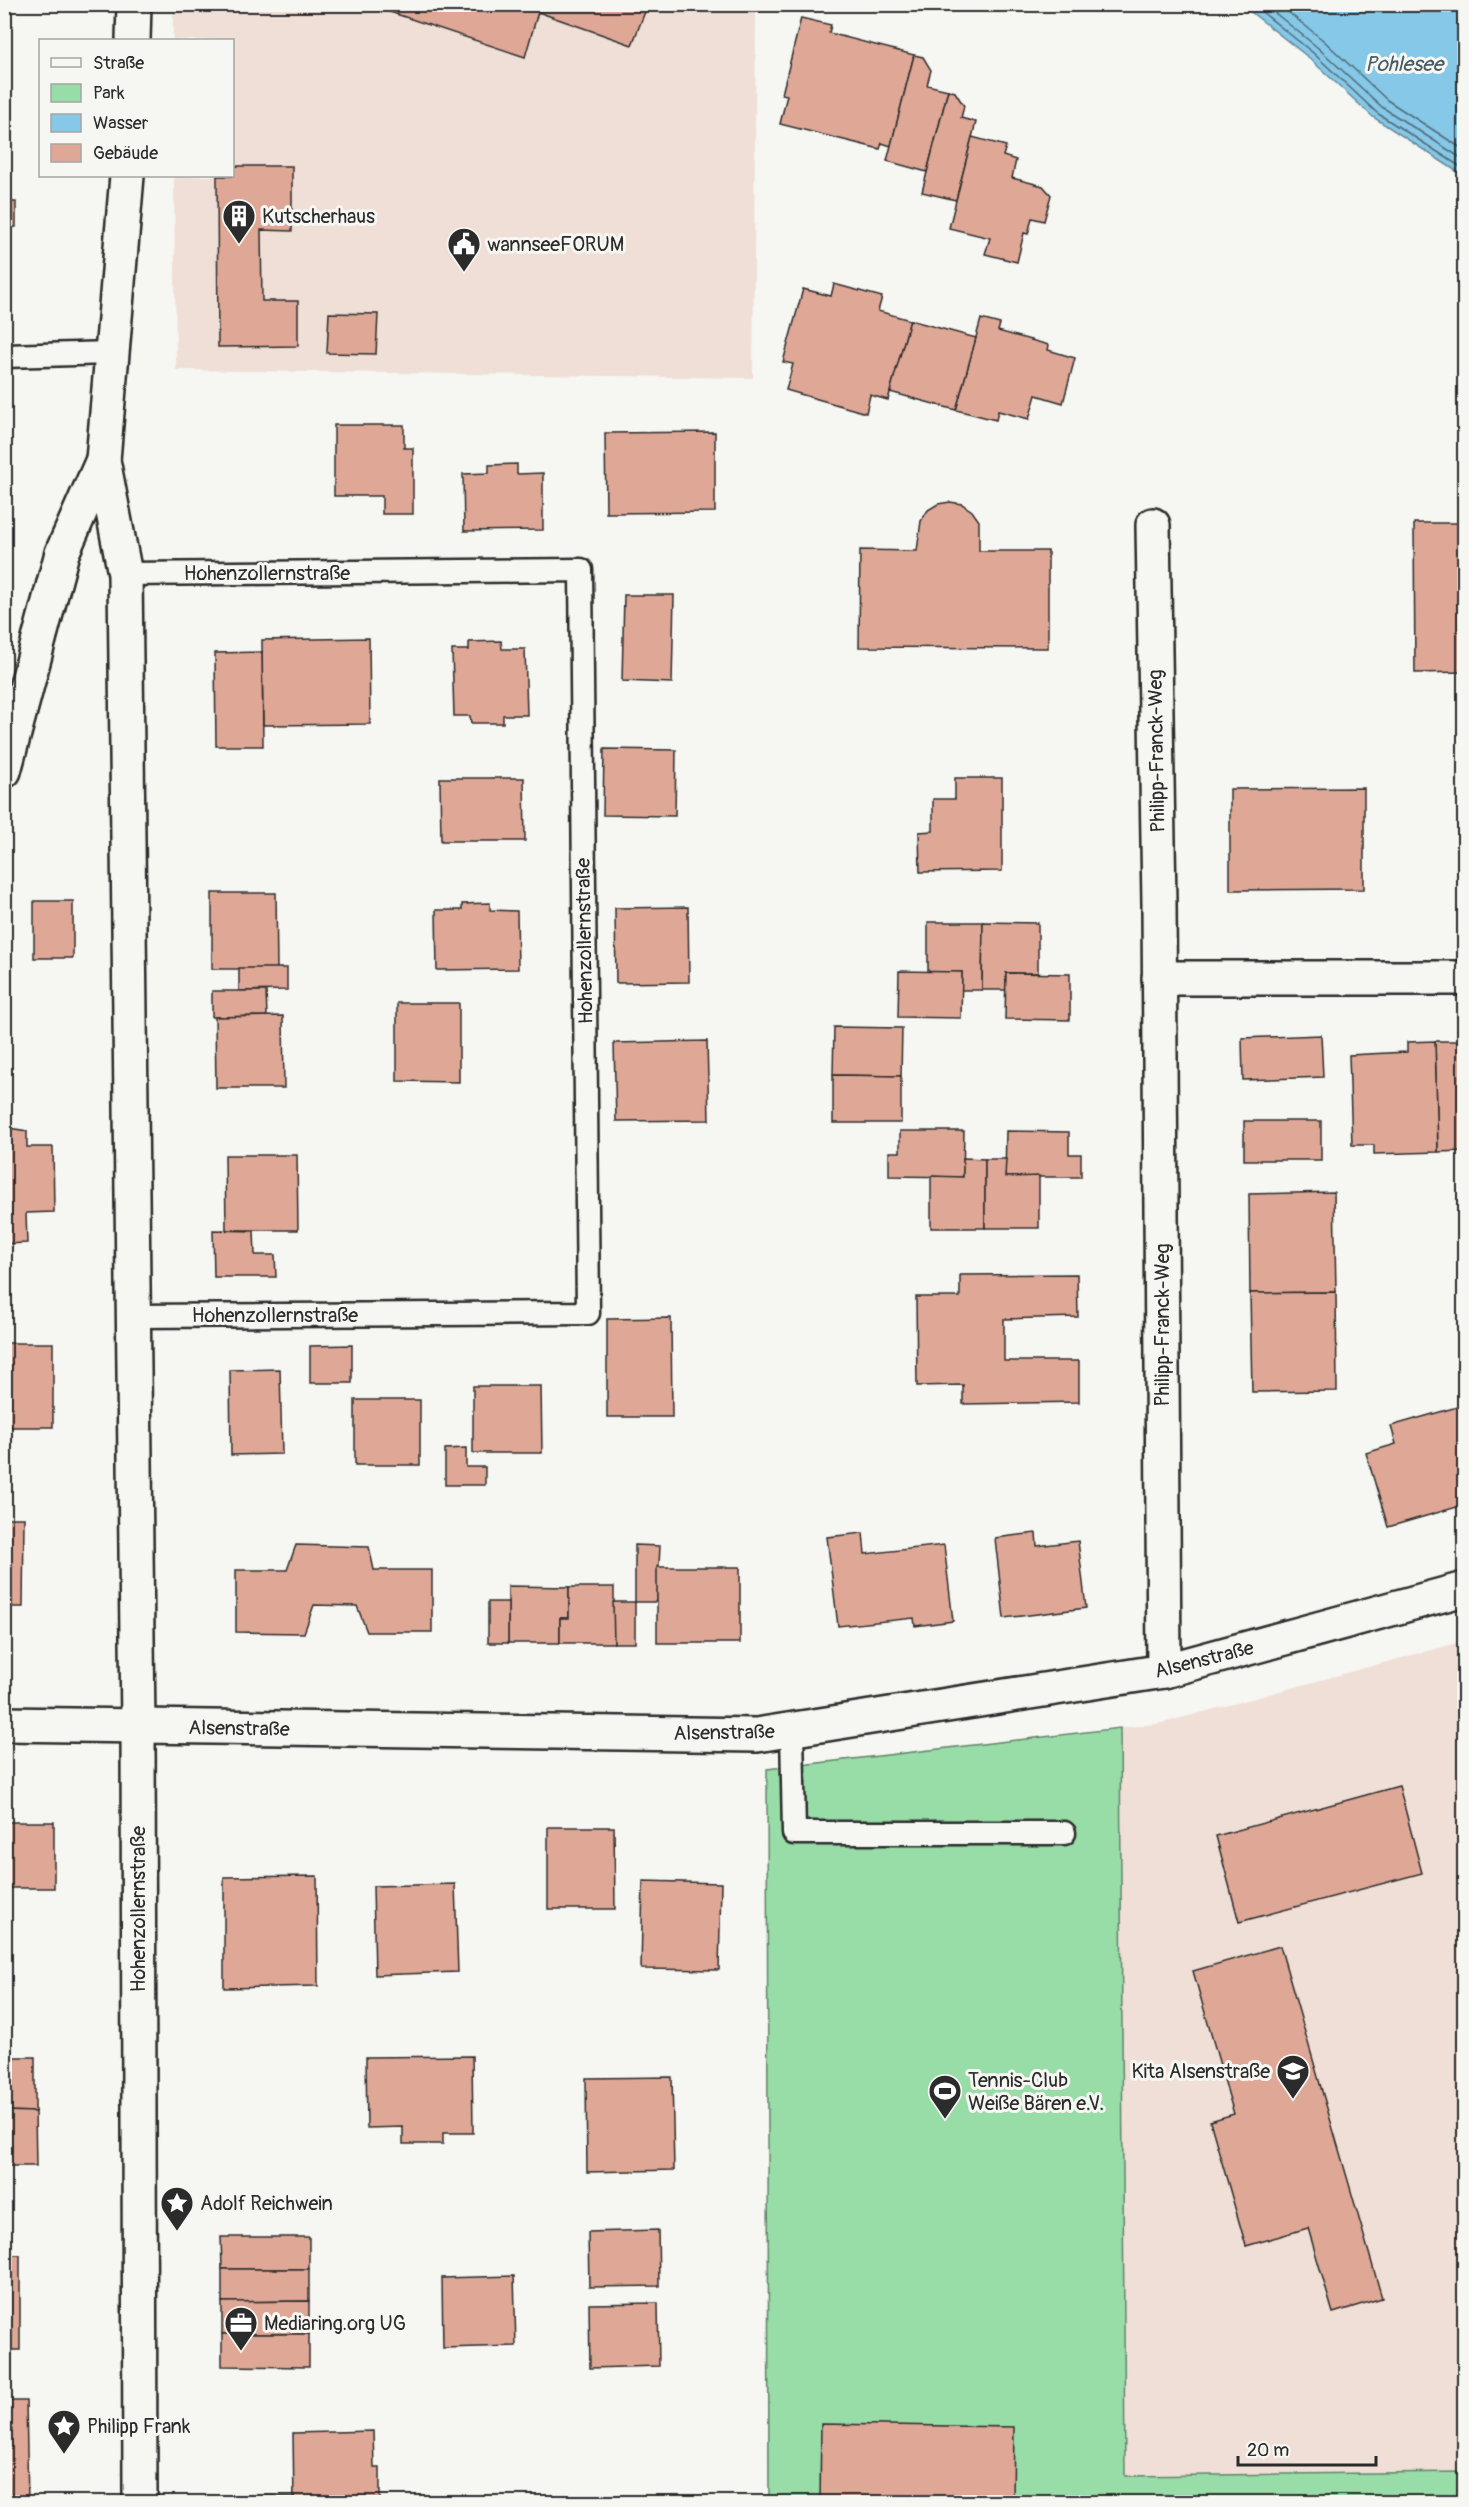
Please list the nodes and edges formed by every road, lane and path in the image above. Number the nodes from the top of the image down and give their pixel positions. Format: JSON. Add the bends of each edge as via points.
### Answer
{"nodes":[{"id":1,"x":134,"y":4,"type":"edge"},
{"id":2,"x":134,"y":39,"type":"edge"},
{"id":3,"x":128,"y":177,"type":"edge"},
{"id":4,"x":112,"y":353,"type":"junction"},
{"id":5,"x":4,"y":356,"type":"edge"},
{"id":6,"x":103,"y":460,"type":"junction"},
{"id":7,"x":1153,"y":525,"type":"dead end"},
{"id":8,"x":125,"y":574,"type":"junction"},
{"id":9,"x":4,"y":771,"type":"edge"},
{"id":10,"x":1159,"y":978,"type":"junction"},
{"id":11,"x":1464,"y":978,"type":"edge"},
{"id":12,"x":134,"y":1316,"type":"junction"},
{"id":13,"x":1464,"y":1589,"type":"edge"},
{"id":14,"x":1164,"y":1671,"type":"junction"},
{"id":15,"x":4,"y":1724,"type":"edge"},
{"id":16,"x":138,"y":1726,"type":"junction"},
{"id":17,"x":792,"y":1730,"type":"junction"},
{"id":18,"x":1064,"y":1833,"type":"dead end"},
{"id":19,"x":140,"y":2502,"type":"edge"}],
"edges":[{"from":1,"to":2,"type":"street"},
{"from":3,"to":4,"type":"street","name":"Hohenzollernstraße"},
{"from":4,"to":5,"type":"lane"},
{"from":4,"to":6,"type":"street","name":"Hohenzollernstraße"},
{"from":6,"to":8,"type":"street","name":"Hohenzollernstraße"},
{"from":6,"to":9,"type":"street","via":[[62,553]]},
{"from":7,"to":10,"type":"street","name":"Philipp-Franck-Weg"},
{"from":8,"to":12,"type":"street","name":"Hohenzollernstraße"},
{"from":8,"to":12,"type":"lane","name":"Hohenzollernstraße","via":[[581,570],[588,1313]]},
{"from":10,"to":11,"type":"street"},
{"from":10,"to":14,"type":"street","name":"Philipp-Franck-Weg"},
{"from":12,"to":16,"type":"street","name":"Hohenzollernstraße"},
{"from":13,"to":14,"type":"street","name":"Alsenstraße"},
{"from":14,"to":17,"type":"street","name":"Alsenstraße"},
{"from":15,"to":16,"type":"street","name":"Alsenstraße"},
{"from":16,"to":17,"type":"street","name":"Alsenstraße","via":[[757,1735]]},
{"from":16,"to":19,"type":"street","name":"Hohenzollernstraße"},
{"from":17,"to":18,"type":"lane","via":[[794,1833]]}]}
